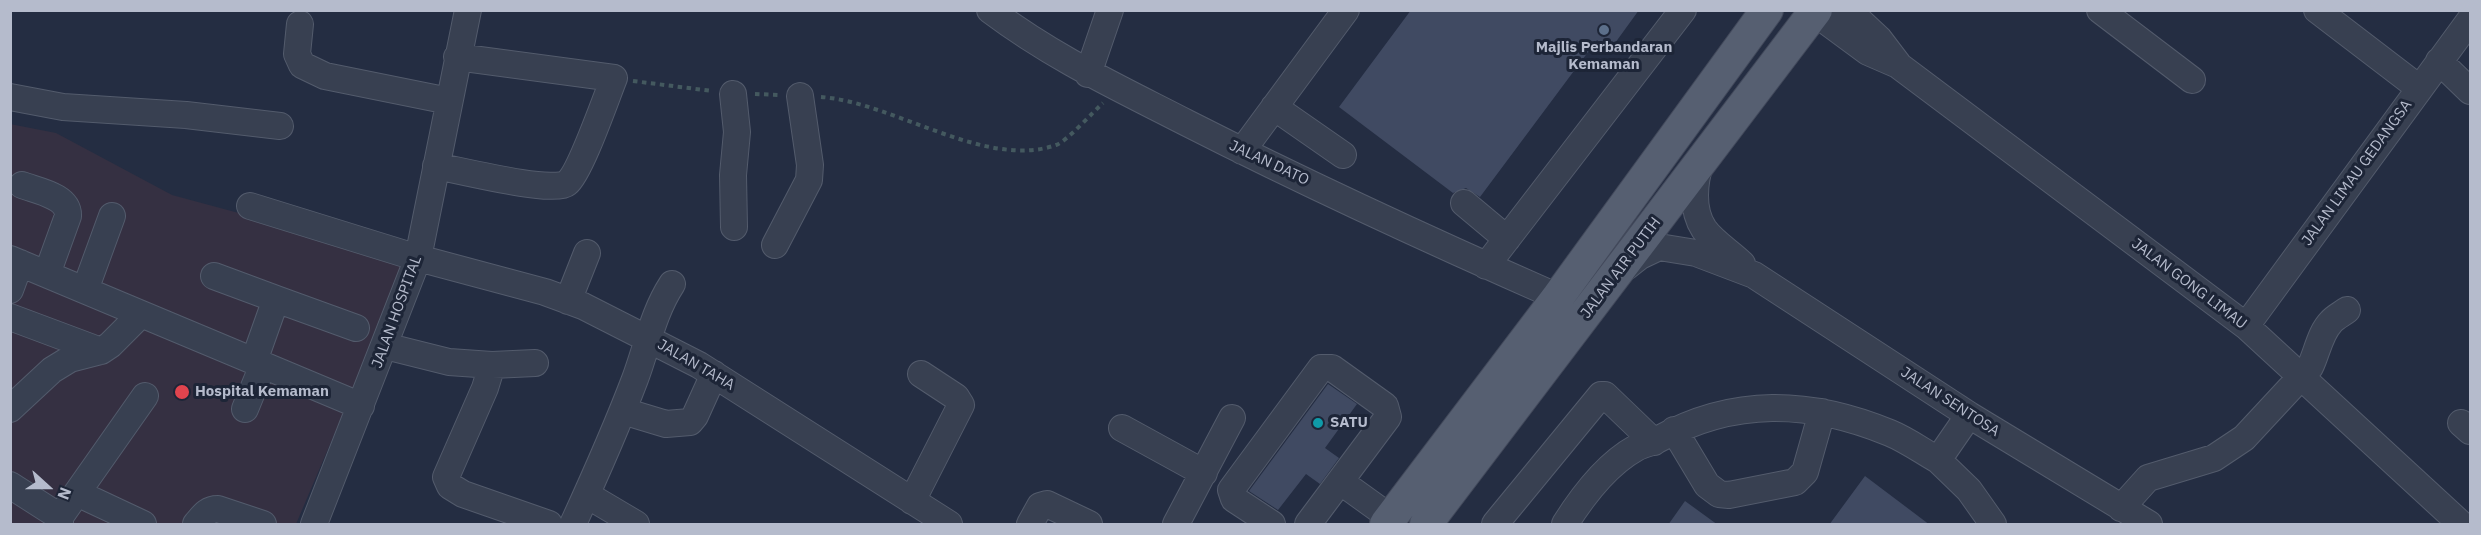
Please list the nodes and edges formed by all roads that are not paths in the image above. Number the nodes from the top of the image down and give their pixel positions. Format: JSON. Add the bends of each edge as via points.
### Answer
{"nodes":[{"id":1,"x":468,"y":10,"type":"edge"},
{"id":2,"x":990,"y":10,"type":"edge"},
{"id":3,"x":1110,"y":10,"type":"edge"},
{"id":4,"x":1346,"y":10,"type":"edge"},
{"id":5,"x":1683,"y":10,"type":"edge"},
{"id":6,"x":1767,"y":10,"type":"edge"},
{"id":7,"x":1848,"y":10,"type":"edge"},
{"id":8,"x":2100,"y":10,"type":"edge"},
{"id":9,"x":2317,"y":10,"type":"edge"},
{"id":10,"x":1814,"y":11,"type":"edge"},
{"id":11,"x":2470,"y":20,"type":"edge"},
{"id":12,"x":300,"y":24,"type":"dead end"},
{"id":13,"x":457,"y":57,"type":"junction"},
{"id":14,"x":2439,"y":61,"type":"junction"},
{"id":15,"x":1898,"y":65,"type":"junction"},
{"id":16,"x":1088,"y":74,"type":"junction"},
{"id":17,"x":2192,"y":80,"type":"dead end"},
{"id":18,"x":2419,"y":88,"type":"junction"},
{"id":19,"x":2470,"y":91,"type":"edge"},
{"id":20,"x":733,"y":93,"type":"road end"},
{"id":21,"x":800,"y":96,"type":"road end"},
{"id":22,"x":10,"y":97,"type":"edge"},
{"id":23,"x":449,"y":101,"type":"junction"},
{"id":24,"x":1274,"y":107,"type":"junction"},
{"id":25,"x":280,"y":126,"type":"dead end"},
{"id":26,"x":1242,"y":151,"type":"junction"},
{"id":27,"x":1343,"y":155,"type":"dead end"},
{"id":28,"x":1702,"y":159,"type":"junction"},
{"id":29,"x":436,"y":166,"type":"junction"},
{"id":30,"x":22,"y":185,"type":"dead end"},
{"id":31,"x":1464,"y":203,"type":"dead end"},
{"id":32,"x":250,"y":206,"type":"dead end"},
{"id":33,"x":112,"y":216,"type":"dead end"},
{"id":34,"x":734,"y":227,"type":"dead end"},
{"id":35,"x":1507,"y":239,"type":"junction"},
{"id":36,"x":775,"y":245,"type":"dead end"},
{"id":37,"x":587,"y":253,"type":"dead end"},
{"id":38,"x":418,"y":258,"type":"junction"},
{"id":39,"x":15,"y":261,"type":"edge"},
{"id":40,"x":1486,"y":266,"type":"junction"},
{"id":41,"x":47,"y":274,"type":"junction"},
{"id":42,"x":1754,"y":275,"type":"junction"},
{"id":43,"x":214,"y":276,"type":"dead end"},
{"id":44,"x":1615,"y":277,"type":"junction"},
{"id":45,"x":672,"y":284,"type":"dead end"},
{"id":46,"x":10,"y":290,"type":"edge"},
{"id":47,"x":85,"y":290,"type":"junction"},
{"id":48,"x":1558,"y":297,"type":"junction"},
{"id":49,"x":276,"y":299,"type":"junction"},
{"id":50,"x":568,"y":301,"type":"junction"},
{"id":51,"x":2347,"y":310,"type":"dead end"},
{"id":52,"x":141,"y":314,"type":"junction"},
{"id":53,"x":10,"y":317,"type":"edge"},
{"id":54,"x":2246,"y":326,"type":"junction"},
{"id":55,"x":356,"y":328,"type":"dead end"},
{"id":56,"x":650,"y":339,"type":"junction"},
{"id":57,"x":384,"y":346,"type":"junction"},
{"id":58,"x":101,"y":351,"type":"junction"},
{"id":59,"x":258,"y":363,"type":"junction"},
{"id":60,"x":535,"y":363,"type":"dead end"},
{"id":61,"x":492,"y":365,"type":"junction"},
{"id":62,"x":714,"y":374,"type":"junction"},
{"id":63,"x":921,"y":374,"type":"dead end"},
{"id":64,"x":2299,"y":376,"type":"junction"},
{"id":65,"x":145,"y":396,"type":"dead end"},
{"id":66,"x":361,"y":406,"type":"junction"},
{"id":67,"x":10,"y":409,"type":"edge"},
{"id":68,"x":245,"y":409,"type":"dead end"},
{"id":69,"x":623,"y":411,"type":"junction"},
{"id":70,"x":1822,"y":412,"type":"junction"},
{"id":71,"x":1969,"y":415,"type":"junction"},
{"id":72,"x":1232,"y":418,"type":"dead end"},
{"id":73,"x":1122,"y":428,"type":"dead end"},
{"id":74,"x":1664,"y":436,"type":"junction"},
{"id":75,"x":1938,"y":460,"type":"junction"},
{"id":76,"x":1204,"y":473,"type":"junction"},
{"id":77,"x":1341,"y":482,"type":"junction"},
{"id":78,"x":10,"y":485,"type":"edge"},
{"id":79,"x":77,"y":493,"type":"junction"},
{"id":80,"x":587,"y":495,"type":"junction"},
{"id":81,"x":912,"y":501,"type":"junction"},
{"id":82,"x":2121,"y":508,"type":"junction"},
{"id":83,"x":60,"y":521,"type":"edge"},
{"id":84,"x":1388,"y":521,"type":"edge"},
{"id":85,"x":2463,"y":523,"type":"edge"},
{"id":86,"x":946,"y":524,"type":"edge"},
{"id":87,"x":143,"y":525,"type":"edge"},
{"id":88,"x":196,"y":525,"type":"edge"},
{"id":89,"x":262,"y":525,"type":"edge"},
{"id":90,"x":314,"y":525,"type":"edge"},
{"id":91,"x":549,"y":525,"type":"edge"},
{"id":92,"x":573,"y":525,"type":"edge"},
{"id":93,"x":636,"y":525,"type":"edge"},
{"id":94,"x":1030,"y":525,"type":"edge"},
{"id":95,"x":1089,"y":525,"type":"edge"},
{"id":96,"x":1176,"y":525,"type":"edge"},
{"id":97,"x":1272,"y":525,"type":"edge"},
{"id":98,"x":1308,"y":525,"type":"edge"},
{"id":99,"x":1426,"y":525,"type":"edge"},
{"id":100,"x":1495,"y":525,"type":"edge"},
{"id":101,"x":1565,"y":525,"type":"edge"},
{"id":102,"x":1993,"y":525,"type":"edge"},
{"id":103,"x":2149,"y":525,"type":"edge"}],
"edges":[{"from":1,"to":13,"type":"street"},
{"from":2,"to":16,"type":"street","name":"JALAN DATO"},
{"from":3,"to":16,"type":"street"},
{"from":4,"to":24,"type":"street"},
{"from":5,"to":35,"type":"street"},
{"from":6,"to":48,"type":"main road"},
{"from":7,"to":15,"type":"street","name":"JALAN GONG LIMAU","via":[[1880,39]]},
{"from":8,"to":17,"type":"street"},
{"from":9,"to":18,"type":"street"},
{"from":10,"to":15,"type":"street","name":"JALAN GONG LIMAU","via":[[1868,52]]},
{"from":10,"to":28,"type":"main road","name":"JALAN AIR PUTIH"},
{"from":11,"to":14,"type":"street","name":"JALAN LIMAU GEDANGSA"},
{"from":12,"to":23,"type":"street","via":[[297,54],[302,65],[325,75]]},
{"from":13,"to":23,"type":"street","name":"JALAN HOSPITAL"},
{"from":13,"to":29,"type":"street","via":[[614,78],[567,184],[558,188],[527,184]]},
{"from":14,"to":18,"type":"street","name":"JALAN LIMAU GEDANGSA"},
{"from":14,"to":19,"type":"street"},
{"from":15,"to":54,"type":"street","name":"JALAN GONG LIMAU"},
{"from":16,"to":26,"type":"street","name":"JALAN DATO"},
{"from":18,"to":54,"type":"street","name":"JALAN LIMAU GEDANGSA"},
{"from":20,"to":34,"type":"street","via":[[737,132]]},
{"from":21,"to":36,"type":"street","via":[[809,180]]},
{"from":22,"to":25,"type":"street","via":[[63,107]]},
{"from":23,"to":29,"type":"street","name":"JALAN HOSPITAL"},
{"from":24,"to":26,"type":"street"},
{"from":24,"to":27,"type":"street"},
{"from":26,"to":40,"type":"street","name":"JALAN DATO"},
{"from":28,"to":42,"type":"street","via":[[1695,189],[1700,220],[1705,230]]},
{"from":28,"to":44,"type":"main road","name":"JALAN AIR PUTIH"},
{"from":29,"to":38,"type":"street","name":"JALAN HOSPITAL"},
{"from":30,"to":41,"type":"street","via":[[55,198],[69,209]]},
{"from":31,"to":35,"type":"street"},
{"from":32,"to":38,"type":"street","name":"JALAN TAHA"},
{"from":33,"to":47,"type":"street"},
{"from":35,"to":40,"type":"street"},
{"from":37,"to":50,"type":"street"},
{"from":38,"to":50,"type":"street","name":"JALAN TAHA"},
{"from":38,"to":57,"type":"street","name":"JALAN HOSPITAL"},
{"from":39,"to":41,"type":"street"},
{"from":39,"to":46,"type":"street"},
{"from":40,"to":48,"type":"street","name":"JALAN DATO"},
{"from":41,"to":47,"type":"street"},
{"from":42,"to":44,"type":"street","via":[[1696,253],[1659,247],[1640,256]]},
{"from":42,"to":71,"type":"street","name":"JALAN SENTOSA"},
{"from":43,"to":49,"type":"street"},
{"from":44,"to":99,"type":"main road","name":"JALAN AIR PUTIH"},
{"from":45,"to":56,"type":"street","via":[[660,302]]},
{"from":47,"to":52,"type":"street"},
{"from":48,"to":84,"type":"main road"},
{"from":49,"to":55,"type":"street"},
{"from":49,"to":59,"type":"street"},
{"from":50,"to":56,"type":"street","name":"JALAN TAHA"},
{"from":51,"to":64,"type":"street","via":[[2331,322],[2310,367]]},
{"from":52,"to":58,"type":"street"},
{"from":52,"to":59,"type":"street"},
{"from":53,"to":58,"type":"street"},
{"from":54,"to":64,"type":"street","name":"JALAN GONG LIMAU"},
{"from":56,"to":62,"type":"street","name":"JALAN TAHA"},
{"from":56,"to":69,"type":"street"},
{"from":57,"to":61,"type":"street","via":[[449,362]]},
{"from":57,"to":66,"type":"street","name":"JALAN HOSPITAL"},
{"from":58,"to":67,"type":"street","via":[[62,364]]},
{"from":59,"to":66,"type":"street"},
{"from":59,"to":68,"type":"street"},
{"from":60,"to":61,"type":"street"},
{"from":61,"to":91,"type":"street","via":[[447,482],[463,494]]},
{"from":62,"to":69,"type":"street","via":[[690,422],[666,424]]},
{"from":62,"to":81,"type":"street","name":"JALAN TAHA"},
{"from":63,"to":81,"type":"street","via":[[956,397],[961,405]]},
{"from":64,"to":82,"type":"street","via":[[2244,438],[2214,458],[2148,478]]},
{"from":64,"to":85,"type":"street","name":"JALAN GONG LIMAU"},
{"from":65,"to":79,"type":"street"},
{"from":66,"to":90,"type":"street","name":"JALAN HOSPITAL"},
{"from":69,"to":80,"type":"street"},
{"from":70,"to":74,"type":"street","via":[[1774,407],[1735,410]]},
{"from":70,"to":74,"type":"street","via":[[1804,472],[1795,482],[1729,495],[1719,494],[1707,485]]},
{"from":70,"to":75,"type":"street","via":[[1891,433]]},
{"from":71,"to":75,"type":"street"},
{"from":71,"to":82,"type":"street","name":"JALAN SENTOSA"},
{"from":72,"to":76,"type":"street"},
{"from":73,"to":76,"type":"street"},
{"from":74,"to":100,"type":"street","via":[[1601,395]]},
{"from":74,"to":101,"type":"street","via":[[1636,448],[1614,465]]},
{"from":75,"to":102,"type":"street","via":[[1969,490]]},
{"from":76,"to":96,"type":"street"},
{"from":77,"to":84,"type":"street"},
{"from":77,"to":97,"type":"street","via":[[1388,412],[1385,406],[1326,367],[1321,368],[1231,490],[1234,500]]},
{"from":77,"to":98,"type":"street"},
{"from":78,"to":83,"type":"street"},
{"from":79,"to":83,"type":"street"},
{"from":79,"to":87,"type":"street"},
{"from":80,"to":92,"type":"street"},
{"from":80,"to":93,"type":"street"},
{"from":81,"to":86,"type":"street","name":"JALAN TAHA"},
{"from":82,"to":103,"type":"street","name":"JALAN SENTOSA"},
{"from":88,"to":89,"type":"street","via":[[211,509]]},
{"from":94,"to":95,"type":"street","via":[[1040,507],[1047,504]]}]}
